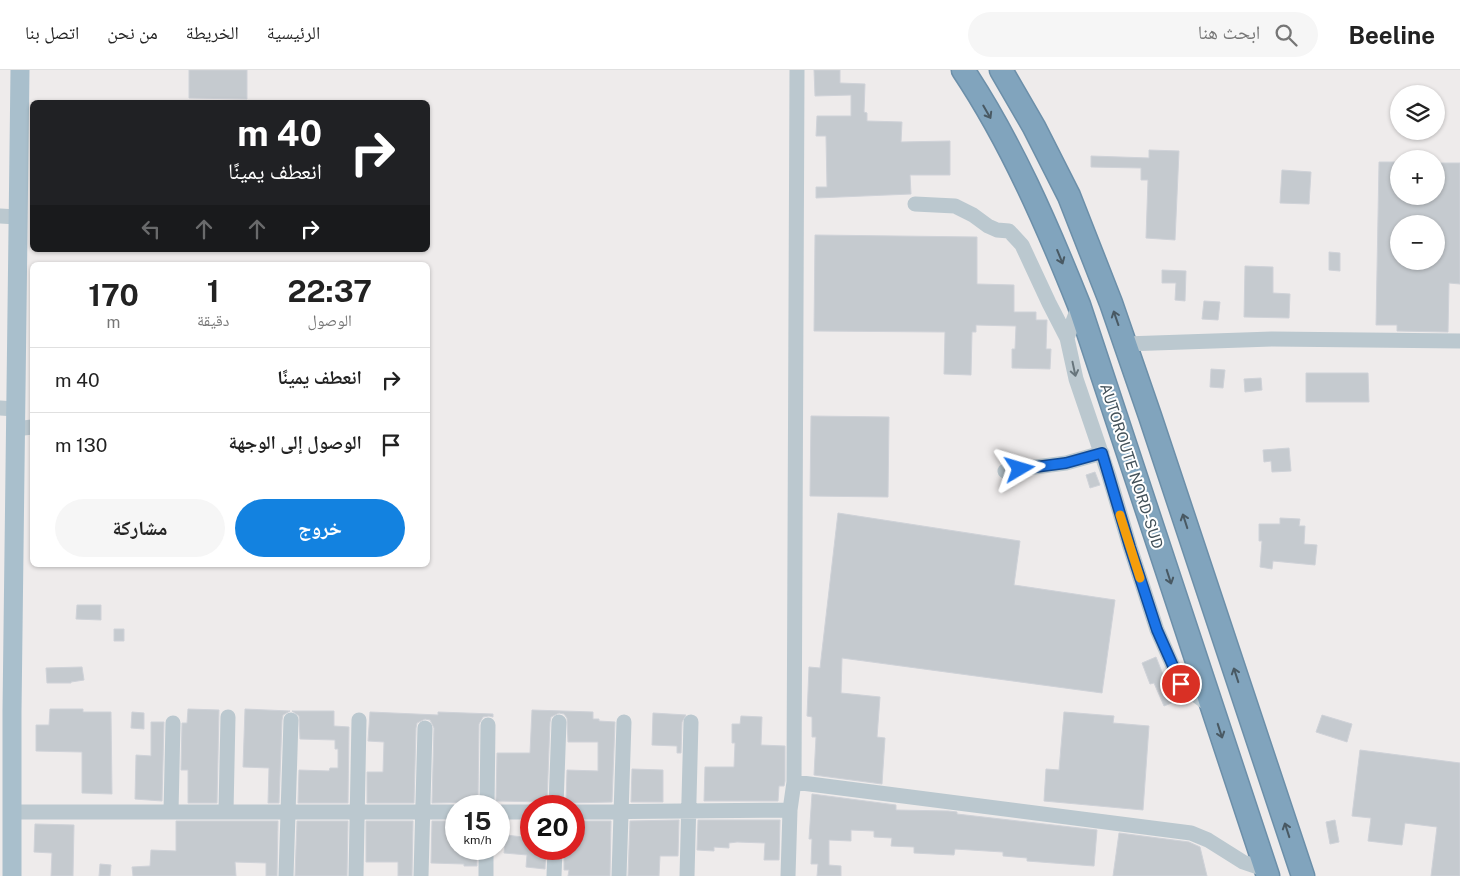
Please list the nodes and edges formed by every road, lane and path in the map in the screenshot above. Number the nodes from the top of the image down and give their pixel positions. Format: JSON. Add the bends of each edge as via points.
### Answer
{"nodes":[{"id":1,"x":20,"y":70,"type":"edge"},
{"id":2,"x":797,"y":70,"type":"edge"},
{"id":3,"x":963,"y":70,"type":"edge"},
{"id":4,"x":1001,"y":70,"type":"edge"},
{"id":5,"x":915,"y":204,"type":"dead end"},
{"id":6,"x":8,"y":216,"type":"edge"},
{"id":7,"x":1079,"y":305,"type":"junction"},
{"id":8,"x":1067,"y":338,"type":"junction"},
{"id":9,"x":1460,"y":341,"type":"edge"},
{"id":10,"x":1125,"y":344,"type":"junction"},
{"id":11,"x":7,"y":409,"type":"edge"},
{"id":12,"x":24,"y":428,"type":"edge"},
{"id":13,"x":1102,"y":453,"type":"junction"},
{"id":14,"x":1005,"y":470,"type":"dead end"},
{"id":15,"x":6,"y":586,"type":"edge"},
{"id":16,"x":1213,"y":708,"type":"junction"},
{"id":17,"x":6,"y":711,"type":"edge"},
{"id":18,"x":228,"y":717,"type":"dead end"},
{"id":19,"x":291,"y":720,"type":"dead end"},
{"id":20,"x":359,"y":720,"type":"dead end"},
{"id":21,"x":559,"y":722,"type":"dead end"},
{"id":22,"x":624,"y":722,"type":"dead end"},
{"id":23,"x":691,"y":722,"type":"dead end"},
{"id":24,"x":173,"y":723,"type":"dead end"},
{"id":25,"x":488,"y":725,"type":"dead end"},
{"id":26,"x":425,"y":728,"type":"dead end"},
{"id":27,"x":794,"y":782,"type":"junction"},
{"id":28,"x":487,"y":795,"type":"edge"},
{"id":29,"x":556,"y":795,"type":"edge"},
{"id":30,"x":790,"y":810,"type":"junction"},
{"id":31,"x":226,"y":811,"type":"junction"},
{"id":32,"x":12,"y":812,"type":"junction"},
{"id":33,"x":170,"y":812,"type":"junction"},
{"id":34,"x":289,"y":812,"type":"junction"},
{"id":35,"x":357,"y":812,"type":"junction"},
{"id":36,"x":423,"y":812,"type":"junction"},
{"id":37,"x":445,"y":812,"type":"edge"},
{"id":38,"x":585,"y":812,"type":"edge"},
{"id":39,"x":620,"y":812,"type":"junction"},
{"id":40,"x":688,"y":812,"type":"junction"},
{"id":41,"x":486,"y":860,"type":"edge"},
{"id":42,"x":555,"y":860,"type":"edge"},
{"id":43,"x":1267,"y":873,"type":"edge"},
{"id":44,"x":12,"y":876,"type":"edge"},
{"id":45,"x":286,"y":876,"type":"edge"},
{"id":46,"x":356,"y":876,"type":"edge"},
{"id":47,"x":421,"y":876,"type":"edge"},
{"id":48,"x":486,"y":876,"type":"edge"},
{"id":49,"x":554,"y":876,"type":"edge"},
{"id":50,"x":618,"y":876,"type":"edge"},
{"id":51,"x":687,"y":876,"type":"edge"},
{"id":52,"x":788,"y":876,"type":"edge"},
{"id":53,"x":1303,"y":876,"type":"edge"}],
"edges":[{"from":1,"to":6,"type":"main road"},
{"from":2,"to":27,"type":"street"},
{"from":3,"to":7,"type":"highway","name":"AUTOROUTE NORD-SUD","one_way":true,"via":[[1013,158]]},
{"from":10,"to":4,"type":"highway","one_way":true,"via":[[1069,196]]},
{"from":5,"to":8,"type":"street","via":[[955,206],[974,214],[988,226],[1009,231],[1022,245]]},
{"from":6,"to":11,"type":"main road"},
{"from":7,"to":8,"type":"street"},
{"from":7,"to":16,"type":"highway","name":"AUTOROUTE NORD-SUD","one_way":true},
{"from":8,"to":13,"type":"street","one_way":true,"via":[[1076,379]]},
{"from":9,"to":10,"type":"street","via":[[1272,339]]},
{"from":53,"to":10,"type":"highway","one_way":true},
{"from":11,"to":12,"type":"main road"},
{"from":12,"to":15,"type":"main road"},
{"from":13,"to":14,"type":"street","via":[[1066,463]]},
{"from":13,"to":16,"type":"street","via":[[1157,630],[1181,684]]},
{"from":15,"to":17,"type":"main road"},
{"from":16,"to":43,"type":"highway","name":"AUTOROUTE NORD-SUD","one_way":true},
{"from":17,"to":32,"type":"main road"},
{"from":18,"to":31,"type":"street"},
{"from":19,"to":34,"type":"street"},
{"from":20,"to":35,"type":"street"},
{"from":21,"to":29,"type":"street"},
{"from":22,"to":39,"type":"street"},
{"from":23,"to":40,"type":"street"},
{"from":24,"to":33,"type":"street"},
{"from":25,"to":28,"type":"street"},
{"from":26,"to":36,"type":"street"},
{"from":27,"to":30,"type":"street"},
{"from":27,"to":43,"type":"street","via":[[1191,834]]},
{"from":30,"to":40,"type":"street"},
{"from":30,"to":52,"type":"street"},
{"from":31,"to":33,"type":"street"},
{"from":31,"to":34,"type":"street"},
{"from":32,"to":33,"type":"street"},
{"from":32,"to":44,"type":"main road"},
{"from":34,"to":35,"type":"street"},
{"from":34,"to":45,"type":"street"},
{"from":35,"to":36,"type":"street"},
{"from":35,"to":46,"type":"street"},
{"from":36,"to":37,"type":"street"},
{"from":36,"to":47,"type":"street"},
{"from":38,"to":39,"type":"street"},
{"from":39,"to":40,"type":"street"},
{"from":39,"to":50,"type":"street"},
{"from":40,"to":51,"type":"street"},
{"from":41,"to":48,"type":"street"},
{"from":42,"to":49,"type":"street"}]}
